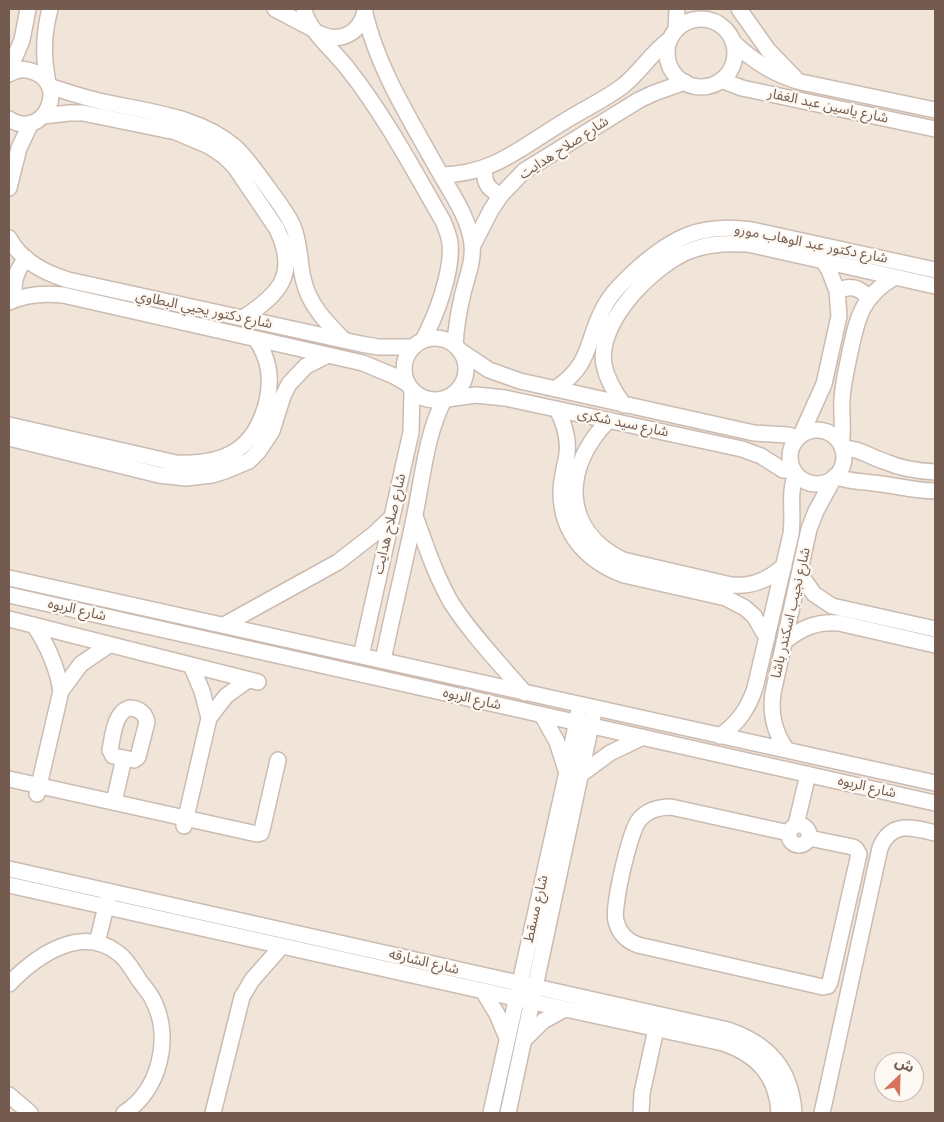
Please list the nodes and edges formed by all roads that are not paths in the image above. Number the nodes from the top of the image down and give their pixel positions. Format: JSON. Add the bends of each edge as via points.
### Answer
{"nodes":[{"id":1,"x":28,"y":9,"type":"edge"},
{"id":2,"x":50,"y":9,"type":"edge"},
{"id":3,"x":275,"y":9,"type":"edge"},
{"id":4,"x":304,"y":9,"type":"edge"},
{"id":5,"x":677,"y":9,"type":"edge"},
{"id":6,"x":718,"y":9,"type":"edge"},
{"id":7,"x":739,"y":9,"type":"edge"},
{"id":8,"x":365,"y":11,"type":"edge"},
{"id":9,"x":721,"y":25,"type":"junction"},
{"id":10,"x":315,"y":31,"type":"junction"},
{"id":11,"x":673,"y":35,"type":"junction"},
{"id":12,"x":733,"y":42,"type":"junction"},
{"id":13,"x":9,"y":72,"type":"edge"},
{"id":14,"x":721,"y":80,"type":"junction"},
{"id":15,"x":798,"y":81,"type":"junction"},
{"id":16,"x":685,"y":82,"type":"junction"},
{"id":17,"x":48,"y":84,"type":"junction"},
{"id":18,"x":935,"y":110,"type":"edge"},
{"id":19,"x":9,"y":118,"type":"edge"},
{"id":20,"x":37,"y":120,"type":"junction"},
{"id":21,"x":935,"y":129,"type":"edge"},
{"id":22,"x":485,"y":168,"type":"junction"},
{"id":23,"x":441,"y":175,"type":"junction"},
{"id":24,"x":9,"y":188,"type":"edge"},
{"id":25,"x":501,"y":195,"type":"junction"},
{"id":26,"x":9,"y":238,"type":"edge"},
{"id":27,"x":472,"y":247,"type":"junction"},
{"id":28,"x":26,"y":258,"type":"junction"},
{"id":29,"x":823,"y":261,"type":"junction"},
{"id":30,"x":293,"y":268,"type":"junction"},
{"id":31,"x":935,"y":270,"type":"edge"},
{"id":32,"x":895,"y":277,"type":"junction"},
{"id":33,"x":935,"y":286,"type":"edge"},
{"id":34,"x":837,"y":291,"type":"junction"},
{"id":35,"x":868,"y":298,"type":"junction"},
{"id":36,"x":12,"y":300,"type":"edge"},
{"id":37,"x":243,"y":318,"type":"junction"},
{"id":38,"x":256,"y":339,"type":"junction"},
{"id":39,"x":344,"y":340,"type":"junction"},
{"id":40,"x":418,"y":344,"type":"junction"},
{"id":41,"x":459,"y":349,"type":"junction"},
{"id":42,"x":328,"y":355,"type":"junction"},
{"id":43,"x":585,"y":359,"type":"junction"},
{"id":44,"x":603,"y":363,"type":"junction"},
{"id":45,"x":270,"y":380,"type":"junction"},
{"id":46,"x":289,"y":384,"type":"junction"},
{"id":47,"x":410,"y":388,"type":"junction"},
{"id":48,"x":555,"y":389,"type":"junction"},
{"id":49,"x":446,"y":399,"type":"junction"},
{"id":50,"x":624,"y":405,"type":"junction"},
{"id":51,"x":557,"y":409,"type":"junction"},
{"id":52,"x":610,"y":420,"type":"junction"},
{"id":53,"x":9,"y":425,"type":"edge"},
{"id":54,"x":800,"y":436,"type":"junction"},
{"id":55,"x":9,"y":438,"type":"edge"},
{"id":56,"x":841,"y":447,"type":"junction"},
{"id":57,"x":567,"y":454,"type":"junction"},
{"id":58,"x":582,"y":458,"type":"junction"},
{"id":59,"x":935,"y":472,"type":"edge"},
{"id":60,"x":795,"y":473,"type":"junction"},
{"id":61,"x":834,"y":477,"type":"junction"},
{"id":62,"x":935,"y":492,"type":"edge"},
{"id":63,"x":415,"y":516,"type":"junction"},
{"id":64,"x":391,"y":518,"type":"junction"},
{"id":65,"x":784,"y":566,"type":"junction"},
{"id":66,"x":800,"y":574,"type":"junction"},
{"id":67,"x":9,"y":578,"type":"edge"},
{"id":68,"x":748,"y":585,"type":"junction"},
{"id":69,"x":9,"y":595,"type":"edge"},
{"id":70,"x":824,"y":601,"type":"junction"},
{"id":71,"x":744,"y":608,"type":"junction"},
{"id":72,"x":159,"y":611,"type":"junction"},
{"id":73,"x":9,"y":619,"type":"edge"},
{"id":74,"x":820,"y":623,"type":"junction"},
{"id":75,"x":224,"y":625,"type":"junction"},
{"id":76,"x":34,"y":626,"type":"junction"},
{"id":77,"x":156,"y":628,"type":"junction"},
{"id":78,"x":935,"y":629,"type":"edge"},
{"id":79,"x":767,"y":638,"type":"junction"},
{"id":80,"x":784,"y":642,"type":"junction"},
{"id":81,"x":109,"y":645,"type":"junction"},
{"id":82,"x":935,"y":645,"type":"edge"},
{"id":83,"x":360,"y":656,"type":"junction"},
{"id":84,"x":383,"y":660,"type":"junction"},
{"id":85,"x":191,"y":665,"type":"junction"},
{"id":86,"x":61,"y":691,"type":"junction"},
{"id":87,"x":525,"y":693,"type":"junction"},
{"id":88,"x":752,"y":698,"type":"junction"},
{"id":89,"x":771,"y":702,"type":"junction"},
{"id":90,"x":580,"y":705,"type":"junction"},
{"id":91,"x":595,"y":708,"type":"junction"},
{"id":92,"x":542,"y":715,"type":"junction"},
{"id":93,"x":209,"y":718,"type":"junction"},
{"id":94,"x":576,"y":722,"type":"junction"},
{"id":95,"x":591,"y":726,"type":"junction"},
{"id":96,"x":720,"y":736,"type":"junction"},
{"id":97,"x":644,"y":737,"type":"junction"},
{"id":98,"x":786,"y":749,"type":"junction"},
{"id":99,"x":124,"y":758,"type":"dead end"},
{"id":100,"x":278,"y":760,"type":"dead end"},
{"id":101,"x":573,"y":774,"type":"junction"},
{"id":102,"x":812,"y":775,"type":"junction"},
{"id":103,"x":9,"y":779,"type":"edge"},
{"id":104,"x":935,"y":783,"type":"edge"},
{"id":105,"x":38,"y":790,"type":"junction"},
{"id":106,"x":114,"y":802,"type":"junction"},
{"id":107,"x":935,"y":802,"type":"edge"},
{"id":108,"x":185,"y":823,"type":"junction"},
{"id":109,"x":800,"y":831,"type":"junction"},
{"id":110,"x":935,"y":832,"type":"edge"},
{"id":111,"x":9,"y":869,"type":"edge"},
{"id":112,"x":9,"y":886,"type":"edge"},
{"id":113,"x":109,"y":892,"type":"junction"},
{"id":114,"x":106,"y":907,"type":"junction"},
{"id":115,"x":97,"y":943,"type":"junction"},
{"id":116,"x":282,"y":946,"type":"junction"},
{"id":117,"x":9,"y":984,"type":"edge"},
{"id":118,"x":483,"y":991,"type":"junction"},
{"id":119,"x":518,"y":991,"type":"junction"},
{"id":120,"x":535,"y":995,"type":"junction"},
{"id":121,"x":565,"y":1009,"type":"junction"},
{"id":122,"x":656,"y":1029,"type":"junction"},
{"id":123,"x":507,"y":1038,"type":"junction"},
{"id":124,"x":525,"y":1040,"type":"junction"},
{"id":125,"x":9,"y":1095,"type":"edge"},
{"id":126,"x":30,"y":1113,"type":"edge"},
{"id":127,"x":124,"y":1113,"type":"edge"},
{"id":128,"x":213,"y":1113,"type":"edge"},
{"id":129,"x":491,"y":1113,"type":"edge"},
{"id":130,"x":508,"y":1113,"type":"edge"},
{"id":131,"x":641,"y":1113,"type":"edge"},
{"id":132,"x":779,"y":1113,"type":"edge"},
{"id":133,"x":794,"y":1113,"type":"edge"},
{"id":134,"x":822,"y":1113,"type":"edge"}],
"edges":[{"from":1,"to":13,"type":"street","via":[[22,40]]},
{"from":2,"to":17,"type":"street","via":[[43,44]]},
{"from":3,"to":10,"type":"street"},
{"from":4,"to":10,"type":"street","via":[[305,17]]},
{"from":5,"to":11,"type":"street"},
{"from":6,"to":9,"type":"street"},
{"from":7,"to":15,"type":"street","via":[[768,50]]},
{"from":8,"to":10,"type":"street","via":[[357,29],[350,34],[333,38]]},
{"from":8,"to":23,"type":"street","via":[[387,79]]},
{"from":9,"to":11,"type":"street","via":[[702,19],[692,20]]},
{"from":9,"to":12,"type":"street"},
{"from":10,"to":40,"type":"street","via":[[345,65],[382,116],[448,232],[449,266],[436,312]]},
{"from":11,"to":16,"type":"street","via":[[668,59],[671,68]]},
{"from":11,"to":22,"type":"street","name":"شارع صلاح هدايت","via":[[621,87],[512,156]]},
{"from":12,"to":14,"type":"street","via":[[734,63]]},
{"from":12,"to":15,"type":"street","name":"شارع ياسين عبد الغفار","via":[[763,66]]},
{"from":13,"to":17,"type":"street","via":[[21,69],[36,72]]},
{"from":14,"to":16,"type":"street","via":[[704,86]]},
{"from":14,"to":21,"type":"street","name":"شارع ياسين عبد الغفار","via":[[742,88]]},
{"from":15,"to":18,"type":"street","name":"شارع ياسين عبد الغفار"},
{"from":16,"to":25,"type":"street","name":"شارع صلاح هدايت","via":[[639,100],[524,171]]},
{"from":17,"to":20,"type":"street","via":[[51,102],[48,110]]},
{"from":17,"to":30,"type":"street","via":[[84,98],[201,126],[234,147],[248,160],[288,216],[298,241]]},
{"from":19,"to":20,"type":"street","via":[[21,124]]},
{"from":20,"to":24,"type":"street","via":[[19,148]]},
{"from":20,"to":30,"type":"street","via":[[69,113],[96,116],[176,132],[209,146],[235,167],[277,229]]},
{"from":22,"to":23,"type":"street","name":"شارع صلاح هدايت"},
{"from":22,"to":25,"type":"street","via":[[489,188]]},
{"from":23,"to":27,"type":"street","via":[[465,220]]},
{"from":25,"to":27,"type":"street","name":"شارع صلاح هدايت"},
{"from":26,"to":28,"type":"street","name":"شارع دكتور يحيي البطاوي"},
{"from":27,"to":41,"type":"street","via":[[459,311]]},
{"from":28,"to":36,"type":"street","via":[[16,273]]},
{"from":28,"to":37,"type":"street","name":"شارع دكتور يحيي البطاوي","via":[[38,268],[68,280]]},
{"from":29,"to":32,"type":"street","name":"شارع دكتور عبد الوهاب مورو"},
{"from":29,"to":34,"type":"street"},
{"from":29,"to":44,"type":"street","name":"شارع دكتور عبد الوهاب مورو","via":[[748,244],[709,245],[691,250],[658,270],[623,305],[609,332]]},
{"from":30,"to":37,"type":"street","via":[[270,300]]},
{"from":30,"to":39,"type":"street","via":[[314,306]]},
{"from":31,"to":43,"type":"street","name":"شارع دكتور عبد الوهاب مورو","via":[[752,230],[723,228],[694,232],[660,249],[620,284],[603,309]]},
{"from":32,"to":33,"type":"street","name":"شارع دكتور عبد الوهاب مورو"},
{"from":32,"to":35,"type":"street"},
{"from":34,"to":35,"type":"street","via":[[858,288]]},
{"from":34,"to":54,"type":"street","via":[[840,316],[824,384]]},
{"from":35,"to":56,"type":"street","via":[[857,320],[843,387]]},
{"from":36,"to":38,"type":"street","name":"شارع دكتور يحيي البطاوي","via":[[38,294],[63,295]]},
{"from":37,"to":39,"type":"street","name":"شارع دكتور يحيي البطاوي"},
{"from":38,"to":42,"type":"street","name":"شارع دكتور يحيي البطاوي"},
{"from":38,"to":45,"type":"street","via":[[266,358]]},
{"from":39,"to":40,"type":"street","name":"شارع دكتور يحيي البطاوي","via":[[378,347]]},
{"from":40,"to":41,"type":"street","via":[[440,338]]},
{"from":40,"to":47,"type":"street","via":[[408,354],[404,369]]},
{"from":41,"to":48,"type":"street","name":"شارع سيد شكرى","via":[[489,370]]},
{"from":41,"to":49,"type":"street","via":[[466,361],[466,379],[455,394]]},
{"from":42,"to":46,"type":"street","via":[[306,366]]},
{"from":42,"to":47,"type":"street","name":"شارع دكتور يحيي البطاوي","via":[[379,368]]},
{"from":43,"to":44,"type":"street"},
{"from":43,"to":48,"type":"street","name":"شارع دكتور عبد الوهاب مورو","via":[[577,371]]},
{"from":44,"to":50,"type":"street","via":[[611,385]]},
{"from":45,"to":46,"type":"street"},
{"from":45,"to":53,"type":"street","via":[[263,415],[251,438],[230,454],[209,461],[161,461]]},
{"from":46,"to":55,"type":"street","via":[[272,431],[258,452],[243,464],[212,475],[186,478],[159,475]]},
{"from":47,"to":49,"type":"street","via":[[427,400]]},
{"from":47,"to":64,"type":"street","name":"شارع صلاح هدايت","via":[[411,432]]},
{"from":48,"to":50,"type":"street","name":"شارع سيد شكرى"},
{"from":49,"to":51,"type":"street","name":"شارع سيد شكرى","via":[[491,396]]},
{"from":49,"to":63,"type":"street","name":"شارع صلاح هدايت","via":[[432,430]]},
{"from":50,"to":54,"type":"street","name":"شارع سيد شكرى","via":[[754,433]]},
{"from":51,"to":52,"type":"street","name":"شارع سيد شكرى"},
{"from":51,"to":57,"type":"street","via":[[565,431]]},
{"from":52,"to":58,"type":"street"},
{"from":52,"to":60,"type":"street","name":"شارع سيد شكرى","via":[[742,449]]},
{"from":54,"to":56,"type":"street","via":[[823,431]]},
{"from":54,"to":60,"type":"street","via":[[790,450]]},
{"from":56,"to":59,"type":"street","via":[[859,450],[901,468]]},
{"from":56,"to":61,"type":"street","via":[[843,463]]},
{"from":57,"to":58,"type":"street","via":[[575,452]]},
{"from":57,"to":71,"type":"street","via":[[560,492],[562,508],[574,537],[595,561],[624,574],[726,598]]},
{"from":58,"to":68,"type":"street","via":[[576,477],[576,506],[588,533],[598,545],[623,560],[731,585]]},
{"from":60,"to":61,"type":"street","via":[[802,480],[818,484]]},
{"from":60,"to":65,"type":"street","name":"شارع نجيب اسكندر باشا","via":[[791,492],[792,528]]},
{"from":61,"to":62,"type":"street"},
{"from":61,"to":66,"type":"street","name":"شارع نجيب اسكندر باشا","via":[[809,529]]},
{"from":63,"to":84,"type":"street","name":"شارع صلاح هدايت"},
{"from":63,"to":87,"type":"street","via":[[452,603]]},
{"from":64,"to":75,"type":"street","via":[[338,562]]},
{"from":64,"to":83,"type":"street","name":"شارع صلاح هدايت"},
{"from":65,"to":68,"type":"street","via":[[762,582]]},
{"from":65,"to":79,"type":"street","name":"شارع نجيب اسكندر باشا"},
{"from":66,"to":70,"type":"street"},
{"from":66,"to":80,"type":"street","name":"شارع نجيب اسكندر باشا"},
{"from":67,"to":72,"type":"street","name":"شارع الربوه"},
{"from":68,"to":71,"type":"street","via":[[750,597]]},
{"from":69,"to":77,"type":"street","name":"شارع الربوه"},
{"from":70,"to":74,"type":"street","via":[[819,611]]},
{"from":70,"to":78,"type":"street","via":[[841,609]]},
{"from":71,"to":79,"type":"street","via":[[754,616]]},
{"from":72,"to":75,"type":"street","name":"شارع الربوه"},
{"from":72,"to":77,"type":"street"},
{"from":73,"to":76,"type":"street"},
{"from":74,"to":80,"type":"street","via":[[807,626]]},
{"from":74,"to":82,"type":"street","via":[[839,623]]},
{"from":75,"to":83,"type":"street","name":"شارع الربوه"},
{"from":76,"to":81,"type":"street"},
{"from":76,"to":86,"type":"street","via":[[52,656]]},
{"from":77,"to":92,"type":"street","name":"شارع الربوه"},
{"from":79,"to":88,"type":"street","name":"شارع نجيب اسكندر باشا"},
{"from":80,"to":89,"type":"street","name":"شارع نجيب اسكندر باشا"},
{"from":81,"to":85,"type":"street"},
{"from":81,"to":86,"type":"street","via":[[81,664]]},
{"from":83,"to":84,"type":"street","name":"شارع الربوه"},
{"from":84,"to":87,"type":"street","name":"شارع الربوه"},
{"from":85,"to":93,"type":"street"},
{"from":85,"to":93,"type":"street","via":[[253,681],[226,696]]},
{"from":86,"to":105,"type":"street"},
{"from":87,"to":90,"type":"street","name":"شارع الربوه"},
{"from":88,"to":89,"type":"street","via":[[761,704]]},
{"from":88,"to":96,"type":"street","name":"شارع نجيب اسكندر باشا","via":[[739,720]]},
{"from":89,"to":98,"type":"street","name":"شارع نجيب اسكندر باشا","via":[[774,727]]},
{"from":90,"to":91,"type":"street","name":"شارع الربوه"},
{"from":90,"to":94,"type":"street","name":"شارع مسقط"},
{"from":91,"to":95,"type":"street","name":"شارع مسقط"},
{"from":91,"to":96,"type":"street","name":"شارع الربوه"},
{"from":92,"to":94,"type":"street","name":"شارع الربوه"},
{"from":92,"to":101,"type":"street"},
{"from":93,"to":108,"type":"street"},
{"from":94,"to":95,"type":"street","name":"شارع الربوه"},
{"from":94,"to":101,"type":"street","name":"شارع مسقط"},
{"from":95,"to":97,"type":"street","name":"شارع الربوه"},
{"from":95,"to":101,"type":"street","name":"شارع مسقط"},
{"from":96,"to":98,"type":"street","name":"شارع الربوه"},
{"from":97,"to":101,"type":"street"},
{"from":97,"to":102,"type":"street","name":"شارع الربوه"},
{"from":98,"to":104,"type":"street","name":"شارع الربوه"},
{"from":99,"to":106,"type":"street"},
{"from":100,"to":108,"type":"street","via":[[260,833]]},
{"from":101,"to":119,"type":"street","name":"شارع مسقط"},
{"from":101,"to":120,"type":"street","name":"شارع مسقط"},
{"from":102,"to":107,"type":"street","name":"شارع الربوه"},
{"from":102,"to":109,"type":"street"},
{"from":103,"to":105,"type":"street"},
{"from":105,"to":106,"type":"street"},
{"from":106,"to":108,"type":"street"},
{"from":109,"to":109,"type":"street","via":[[853,847],[859,854],[828,986],[823,988],[638,946],[626,939],[618,928],[615,911],[632,832],[642,817],[652,810],[670,807]]},
{"from":110,"to":134,"type":"street","via":[[904,827],[893,830],[884,838]]},
{"from":111,"to":113,"type":"street","name":"شارع الشارقه"},
{"from":112,"to":114,"type":"street","name":"شارع الشارقه"},
{"from":113,"to":114,"type":"street"},
{"from":113,"to":119,"type":"street","name":"شارع الشارقه"},
{"from":114,"to":115,"type":"street"},
{"from":114,"to":116,"type":"street","name":"شارع الشارقه"},
{"from":115,"to":117,"type":"street","via":[[72,942],[61,946],[22,970]]},
{"from":115,"to":127,"type":"street","via":[[120,953],[154,1001],[160,1020],[162,1050],[154,1078],[144,1095]]},
{"from":116,"to":118,"type":"street","name":"شارع الشارقه"},
{"from":116,"to":128,"type":"street","via":[[252,980],[242,997]]},
{"from":118,"to":119,"type":"street","name":"شارع الشارقه"},
{"from":118,"to":123,"type":"street"},
{"from":119,"to":120,"type":"street","name":"شارع الشارقه"},
{"from":119,"to":123,"type":"street","name":"شارع مسقط"},
{"from":120,"to":121,"type":"street","name":"شارع الشارقه"},
{"from":120,"to":124,"type":"street","name":"شارع مسقط"},
{"from":120,"to":133,"type":"street","name":"شارع الشارقه","via":[[744,1035],[771,1054],[781,1067],[789,1082]]},
{"from":121,"to":122,"type":"street","name":"شارع الشارقه"},
{"from":121,"to":124,"type":"street","via":[[542,1021]]},
{"from":122,"to":131,"type":"street","via":[[642,1093]]},
{"from":122,"to":132,"type":"street","name":"شارع الشارقه","via":[[739,1048],[765,1070],[773,1084]]},
{"from":123,"to":129,"type":"street","name":"شارع مسقط"},
{"from":124,"to":130,"type":"street","name":"شارع مسقط"},
{"from":125,"to":126,"type":"street"}]}
